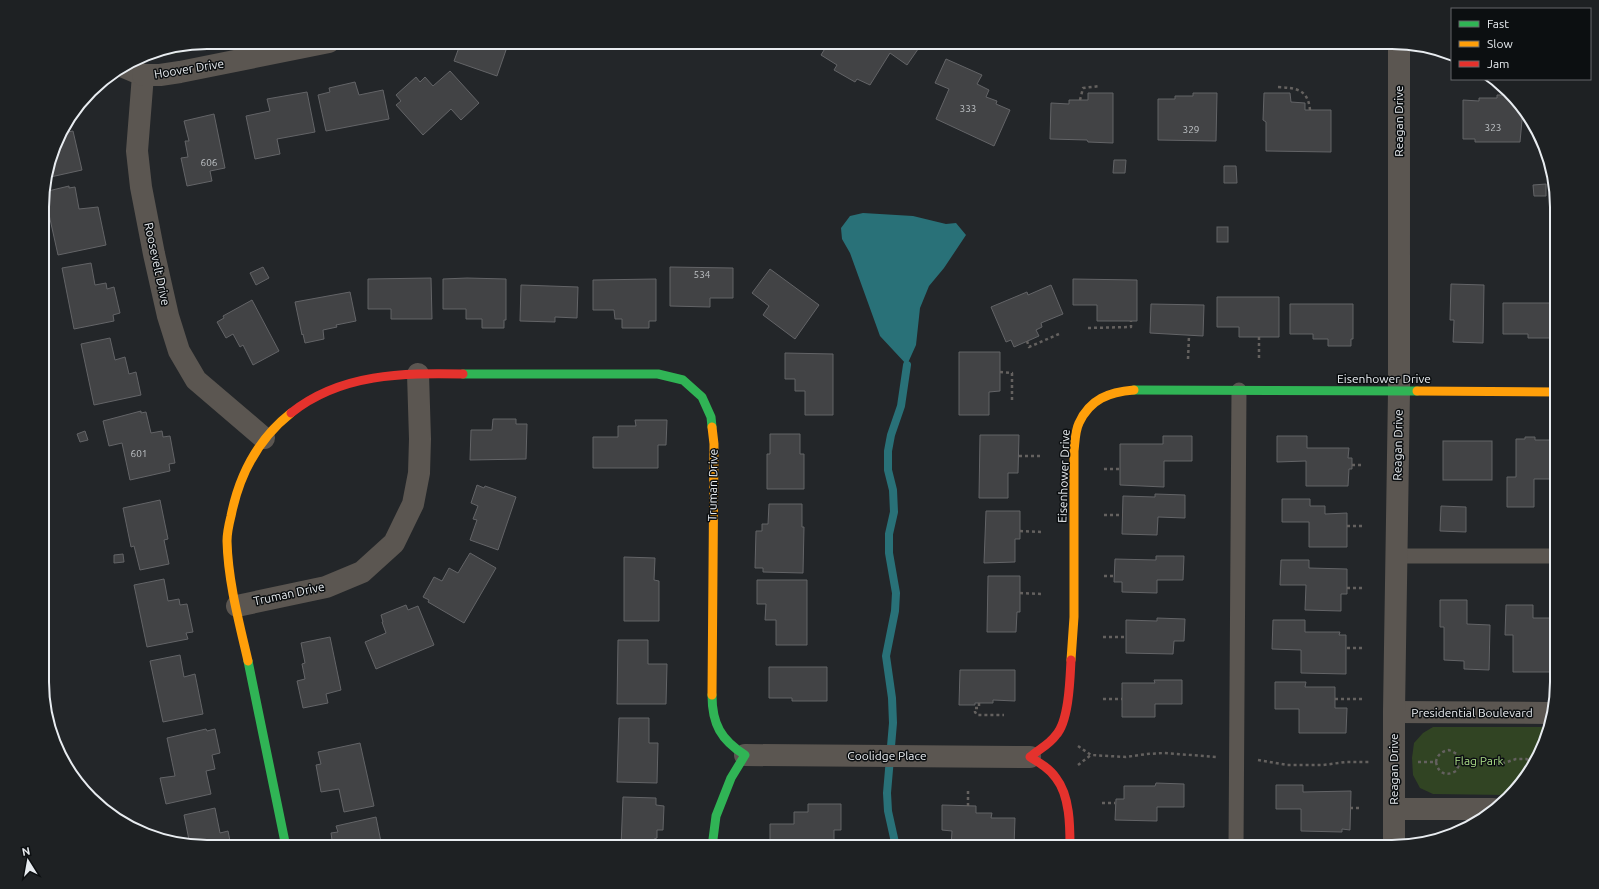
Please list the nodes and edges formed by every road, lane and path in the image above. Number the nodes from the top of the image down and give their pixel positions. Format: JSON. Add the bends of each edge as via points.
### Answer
{"nodes":[{"id":1,"x":294,"y":49,"type":"edge"},
{"id":2,"x":1399,"y":49,"type":"edge"},
{"id":3,"x":134,"y":71,"type":"edge"},
{"id":4,"x":1100,"y":86,"type":"dead end"},
{"id":5,"x":1278,"y":87,"type":"dead end"},
{"id":6,"x":1080,"y":100,"type":"dead end"},
{"id":7,"x":1310,"y":110,"type":"dead end"},
{"id":8,"x":1131,"y":321,"type":"dead end"},
{"id":9,"x":1088,"y":328,"type":"dead end"},
{"id":10,"x":1059,"y":334,"type":"dead end"},
{"id":11,"x":1189,"y":336,"type":"dead end"},
{"id":12,"x":1259,"y":337,"type":"dead end"},
{"id":13,"x":1027,"y":341,"type":"dead end"},
{"id":14,"x":1188,"y":359,"type":"dead end"},
{"id":15,"x":1259,"y":360,"type":"dead end"},
{"id":16,"x":1000,"y":372,"type":"dead end"},
{"id":17,"x":418,"y":374,"type":"junction"},
{"id":18,"x":1239,"y":390,"type":"junction"},
{"id":19,"x":1399,"y":391,"type":"junction"},
{"id":20,"x":1550,"y":392,"type":"edge"},
{"id":21,"x":1012,"y":401,"type":"dead end"},
{"id":22,"x":264,"y":438,"type":"junction"},
{"id":23,"x":1019,"y":456,"type":"dead end"},
{"id":24,"x":1043,"y":456,"type":"dead end"},
{"id":25,"x":1364,"y":464,"type":"dead end"},
{"id":26,"x":1352,"y":465,"type":"dead end"},
{"id":27,"x":1104,"y":469,"type":"dead end"},
{"id":28,"x":1120,"y":469,"type":"dead end"},
{"id":29,"x":1104,"y":515,"type":"dead end"},
{"id":30,"x":1123,"y":515,"type":"dead end"},
{"id":31,"x":1347,"y":526,"type":"dead end"},
{"id":32,"x":1364,"y":526,"type":"dead end"},
{"id":33,"x":1020,"y":531,"type":"dead end"},
{"id":34,"x":1042,"y":532,"type":"dead end"},
{"id":35,"x":1396,"y":556,"type":"junction"},
{"id":36,"x":1550,"y":556,"type":"edge"},
{"id":37,"x":1104,"y":576,"type":"dead end"},
{"id":38,"x":1115,"y":576,"type":"dead end"},
{"id":39,"x":1347,"y":588,"type":"dead end"},
{"id":40,"x":1363,"y":588,"type":"dead end"},
{"id":41,"x":1020,"y":593,"type":"dead end"},
{"id":42,"x":1041,"y":594,"type":"dead end"},
{"id":43,"x":237,"y":606,"type":"junction"},
{"id":44,"x":1103,"y":637,"type":"dead end"},
{"id":45,"x":1126,"y":637,"type":"dead end"},
{"id":46,"x":1346,"y":648,"type":"dead end"},
{"id":47,"x":1363,"y":648,"type":"dead end"},
{"id":48,"x":1363,"y":698,"type":"dead end"},
{"id":49,"x":1122,"y":699,"type":"dead end"},
{"id":50,"x":1335,"y":699,"type":"dead end"},
{"id":51,"x":1103,"y":700,"type":"dead end"},
{"id":52,"x":979,"y":703,"type":"dead end"},
{"id":53,"x":1394,"y":712,"type":"junction"},
{"id":54,"x":1547,"y":713,"type":"edge"},
{"id":55,"x":1004,"y":715,"type":"dead end"},
{"id":56,"x":745,"y":755,"type":"junction"},
{"id":57,"x":1090,"y":755,"type":"dead end"},
{"id":58,"x":1030,"y":757,"type":"junction"},
{"id":59,"x":1529,"y":760,"type":"edge"},
{"id":60,"x":1461,"y":761,"type":"junction"},
{"id":61,"x":1411,"y":762,"type":"dead end"},
{"id":62,"x":1436,"y":762,"type":"junction"},
{"id":63,"x":1074,"y":768,"type":"dead end"},
{"id":64,"x":968,"y":789,"type":"dead end"},
{"id":65,"x":1102,"y":803,"type":"dead end"},
{"id":66,"x":1115,"y":803,"type":"dead end"},
{"id":67,"x":968,"y":806,"type":"dead end"},
{"id":68,"x":1350,"y":808,"type":"dead end"},
{"id":69,"x":1362,"y":808,"type":"dead end"},
{"id":70,"x":1394,"y":809,"type":"junction"},
{"id":71,"x":1485,"y":809,"type":"edge"},
{"id":72,"x":285,"y":840,"type":"edge"},
{"id":73,"x":713,"y":840,"type":"edge"},
{"id":74,"x":1070,"y":840,"type":"edge"},
{"id":75,"x":1236,"y":840,"type":"edge"},
{"id":76,"x":1394,"y":840,"type":"edge"}],
"edges":[{"from":1,"to":3,"type":"street","name":"Hoover Drive","via":[[160,75]]},
{"from":2,"to":19,"type":"street","name":"Reagan Drive"},
{"from":3,"to":22,"type":"street","name":"Roosevelt Drive","via":[[141,187],[168,316],[179,350],[196,380]]},
{"from":4,"to":6,"type":"path","via":[[1083,88]]},
{"from":5,"to":7,"type":"path","via":[[1300,91],[1306,96]]},
{"from":8,"to":9,"type":"path","via":[[1131,327]]},
{"from":10,"to":13,"type":"path","via":[[1029,347]]},
{"from":11,"to":14,"type":"path"},
{"from":12,"to":15,"type":"path"},
{"from":16,"to":21,"type":"path","via":[[1012,373]]},
{"from":17,"to":22,"type":"street","name":"Truman Drive","via":[[373,377],[336,388],[307,401],[282,419]]},
{"from":17,"to":43,"type":"street","name":"Truman Drive","via":[[420,473],[413,504],[394,543],[362,572],[326,587]]},
{"from":17,"to":56,"type":"street","name":"Truman Drive","via":[[658,374],[683,380],[702,397],[711,417],[714,444],[712,708],[718,728],[731,746]]},
{"from":18,"to":19,"type":"street","name":"Eisenhower Drive"},
{"from":18,"to":58,"type":"street","name":"Eisenhower Drive","via":[[1120,391],[1095,401],[1078,424],[1074,451],[1074,617],[1069,690],[1064,719],[1057,735]]},
{"from":18,"to":75,"type":"lane"},
{"from":19,"to":20,"type":"street","name":"Eisenhower Drive"},
{"from":19,"to":35,"type":"street","name":"Reagan Drive"},
{"from":22,"to":43,"type":"street","name":"Truman Drive","via":[[250,459],[236,490],[228,532],[230,576]]},
{"from":23,"to":24,"type":"path"},
{"from":25,"to":26,"type":"path"},
{"from":27,"to":28,"type":"path"},
{"from":29,"to":30,"type":"path"},
{"from":31,"to":32,"type":"path"},
{"from":33,"to":34,"type":"path"},
{"from":35,"to":36,"type":"lane"},
{"from":35,"to":53,"type":"street","name":"Reagan Drive"},
{"from":37,"to":38,"type":"path"},
{"from":39,"to":40,"type":"path"},
{"from":41,"to":42,"type":"path"},
{"from":43,"to":72,"type":"street","name":"Truman Drive"},
{"from":44,"to":45,"type":"path"},
{"from":46,"to":47,"type":"path"},
{"from":48,"to":50,"type":"path"},
{"from":49,"to":51,"type":"path"},
{"from":52,"to":55,"type":"path","via":[[979,708],[975,708],[977,715]]},
{"from":53,"to":54,"type":"street","name":"Presidential Boulevard"},
{"from":53,"to":70,"type":"street","name":"Reagan Drive"},
{"from":56,"to":58,"type":"street","name":"Coolidge Place"},
{"from":56,"to":73,"type":"street","via":[[731,778],[716,816]]},
{"from":57,"to":63,"type":"path"},
{"from":58,"to":74,"type":"street","via":[[1042,764],[1058,781],[1066,800]]},
{"from":59,"to":60,"type":"path","via":[[1516,759],[1498,765],[1476,760]]},
{"from":60,"to":62,"type":"path","via":[[1449,750],[1441,753]]},
{"from":60,"to":62,"type":"path","via":[[1456,771],[1449,774],[1439,770]]},
{"from":61,"to":62,"type":"path"},
{"from":64,"to":67,"type":"path"},
{"from":65,"to":66,"type":"path"},
{"from":68,"to":69,"type":"path"},
{"from":70,"to":71,"type":"street"},
{"from":70,"to":76,"type":"street","name":"Reagan Drive"}]}
